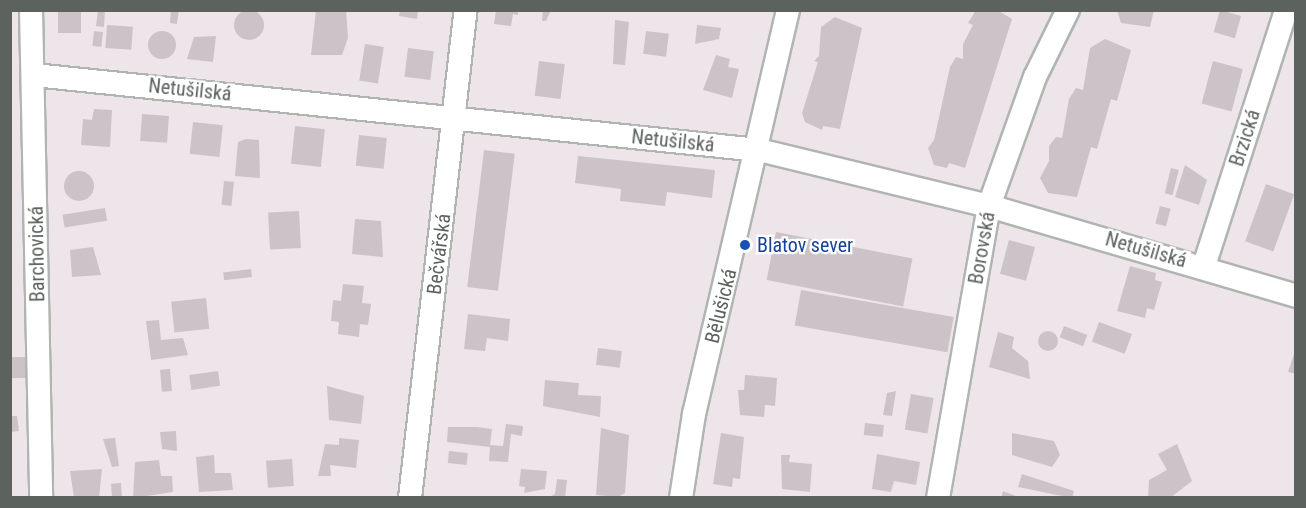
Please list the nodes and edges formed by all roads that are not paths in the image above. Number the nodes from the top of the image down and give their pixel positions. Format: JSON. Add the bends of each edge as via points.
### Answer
{"nodes":[{"id":1,"x":31,"y":10,"type":"edge"},
{"id":2,"x":466,"y":10,"type":"edge"},
{"id":3,"x":788,"y":10,"type":"edge"},
{"id":4,"x":1068,"y":10,"type":"edge"},
{"id":5,"x":1286,"y":10,"type":"edge"},
{"id":6,"x":34,"y":75,"type":"junction"},
{"id":7,"x":456,"y":117,"type":"junction"},
{"id":8,"x":759,"y":150,"type":"junction"},
{"id":9,"x":989,"y":206,"type":"junction"},
{"id":10,"x":1204,"y":266,"type":"junction"},
{"id":11,"x":1296,"y":296,"type":"edge"},
{"id":12,"x":41,"y":498,"type":"edge"},
{"id":13,"x":410,"y":498,"type":"edge"},
{"id":14,"x":681,"y":498,"type":"edge"},
{"id":15,"x":938,"y":498,"type":"edge"}],
"edges":[{"from":1,"to":6,"type":"street","name":"Barchovická"},
{"from":2,"to":7,"type":"street","name":"Bečvářská"},
{"from":3,"to":8,"type":"street","name":"Bělušická"},
{"from":4,"to":9,"type":"street","name":"Borovská","via":[[1035,77]]},
{"from":5,"to":10,"type":"street","name":"Brzická"},
{"from":6,"to":7,"type":"street","name":"Netušilská"},
{"from":6,"to":12,"type":"street","name":"Barchovická"},
{"from":7,"to":8,"type":"street","name":"Netušilská"},
{"from":7,"to":13,"type":"street","name":"Bečvářská"},
{"from":8,"to":9,"type":"street","name":"Netušilská"},
{"from":8,"to":14,"type":"street","name":"Bělušická","via":[[694,414]]},
{"from":9,"to":10,"type":"street","name":"Netušilská"},
{"from":9,"to":15,"type":"street","name":"Borovská"},
{"from":10,"to":11,"type":"street","name":"Netušilská"}]}
